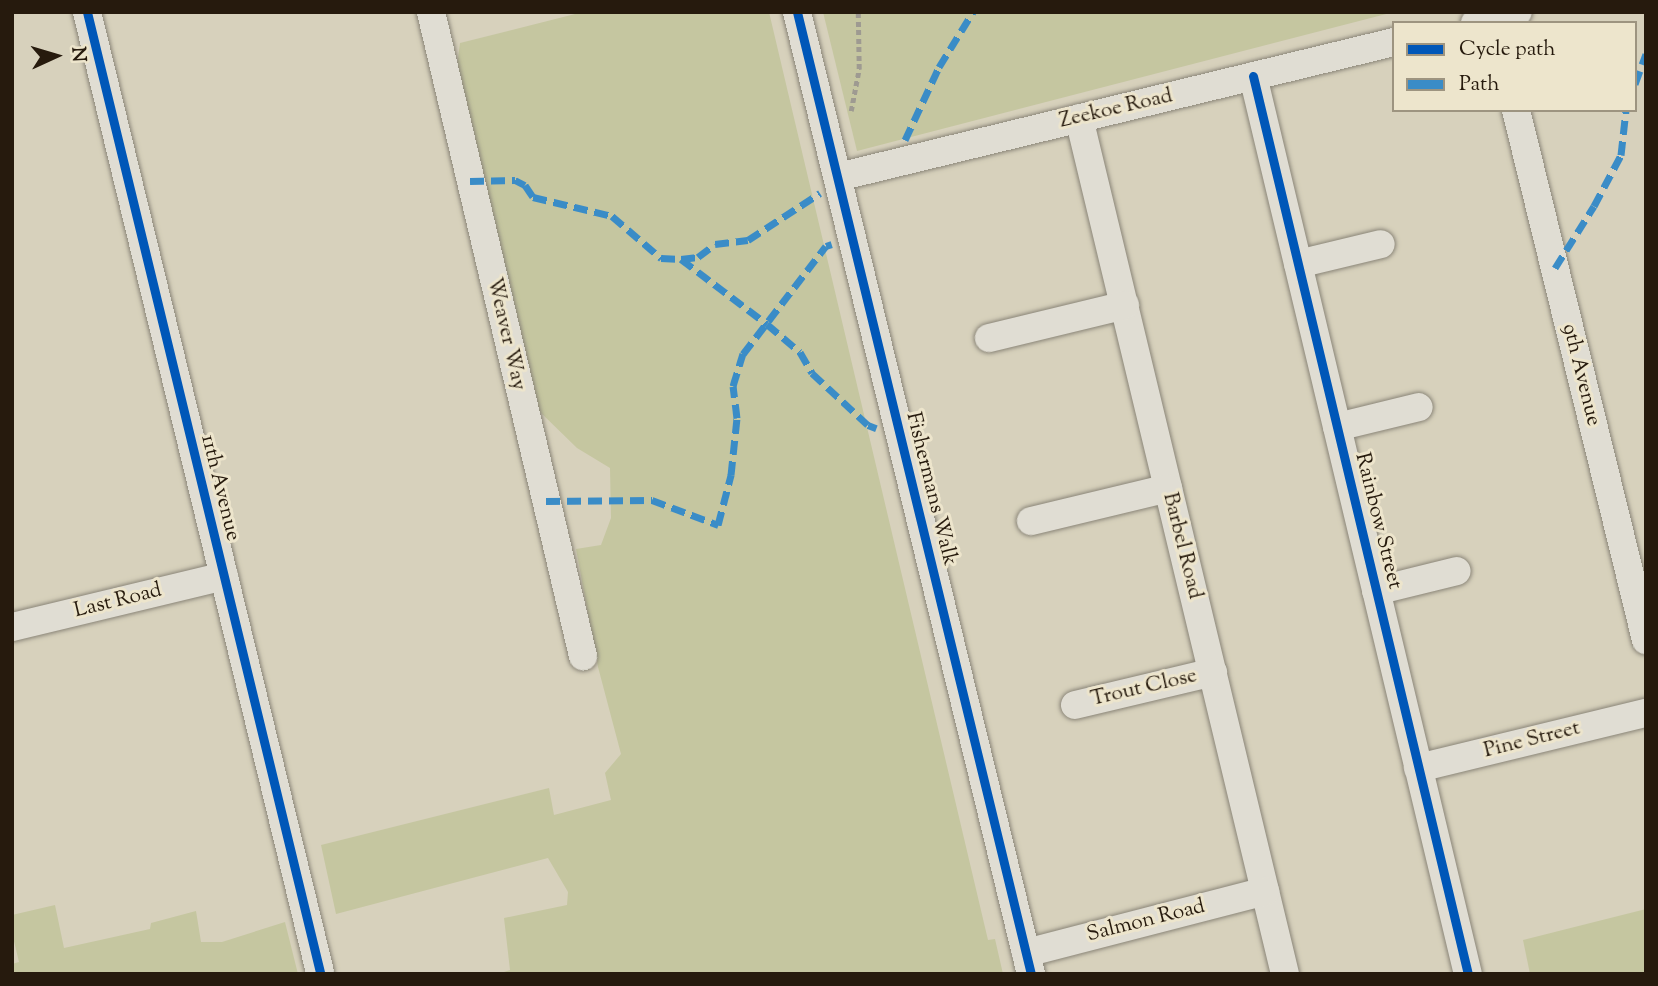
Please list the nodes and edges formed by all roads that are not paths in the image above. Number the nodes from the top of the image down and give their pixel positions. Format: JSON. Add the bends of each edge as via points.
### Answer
{"nodes":[{"id":1,"x":87,"y":12,"type":"edge"},
{"id":2,"x":431,"y":12,"type":"edge"},
{"id":3,"x":797,"y":12,"type":"edge"},
{"id":4,"x":1392,"y":43,"type":"edge"},
{"id":5,"x":1253,"y":76,"type":"junction"},
{"id":6,"x":1516,"y":112,"type":"edge"},
{"id":7,"x":1079,"y":118,"type":"junction"},
{"id":8,"x":838,"y":177,"type":"junction"},
{"id":9,"x":1381,"y":244,"type":"dead end"},
{"id":10,"x":1298,"y":264,"type":"junction"},
{"id":11,"x":1125,"y":305,"type":"junction"},
{"id":12,"x":989,"y":338,"type":"dead end"},
{"id":13,"x":1419,"y":407,"type":"dead end"},
{"id":14,"x":1337,"y":427,"type":"junction"},
{"id":15,"x":1168,"y":488,"type":"junction"},
{"id":16,"x":1031,"y":521,"type":"dead end"},
{"id":17,"x":1457,"y":571,"type":"dead end"},
{"id":18,"x":224,"y":576,"type":"junction"},
{"id":19,"x":1376,"y":591,"type":"junction"},
{"id":20,"x":12,"y":627,"type":"edge"},
{"id":21,"x":1646,"y":640,"type":"edge"},
{"id":22,"x":583,"y":656,"type":"dead end"},
{"id":23,"x":1213,"y":672,"type":"junction"},
{"id":24,"x":1075,"y":705,"type":"dead end"},
{"id":25,"x":1646,"y":713,"type":"edge"},
{"id":26,"x":1418,"y":768,"type":"junction"},
{"id":27,"x":1265,"y":891,"type":"junction"},
{"id":28,"x":1028,"y":963,"type":"edge"},
{"id":29,"x":320,"y":972,"type":"edge"},
{"id":30,"x":1285,"y":974,"type":"edge"},
{"id":31,"x":1468,"y":974,"type":"edge"}],
"edges":[{"from":1,"to":18,"type":"street","name":"11th Avenue"},
{"from":2,"to":22,"type":"street","name":"Weaver Way"},
{"from":3,"to":8,"type":"street","name":"Fishermans Walk"},
{"from":4,"to":5,"type":"street","name":"Zeekoe Road"},
{"from":5,"to":7,"type":"street","name":"Zeekoe Road"},
{"from":5,"to":10,"type":"street","name":"Rainbow Street"},
{"from":6,"to":21,"type":"street","name":"9th Avenue"},
{"from":7,"to":8,"type":"street","name":"Zeekoe Road"},
{"from":7,"to":11,"type":"street","name":"Barbel Road"},
{"from":8,"to":28,"type":"street","name":"Fishermans Walk"},
{"from":9,"to":10,"type":"street"},
{"from":10,"to":14,"type":"street","name":"Rainbow Street"},
{"from":11,"to":12,"type":"street"},
{"from":11,"to":15,"type":"street","name":"Barbel Road"},
{"from":13,"to":14,"type":"street","name":"Rainbow Street"},
{"from":14,"to":19,"type":"street","name":"Rainbow Street"},
{"from":15,"to":16,"type":"street"},
{"from":15,"to":23,"type":"street","name":"Barbel Road"},
{"from":17,"to":19,"type":"street","name":"Rainbow Street"},
{"from":18,"to":20,"type":"street","name":"Last Road"},
{"from":18,"to":29,"type":"street","name":"11th Avenue"},
{"from":19,"to":26,"type":"street","name":"Rainbow Street"},
{"from":23,"to":24,"type":"street","name":"Trout Close"},
{"from":23,"to":27,"type":"street","name":"Barbel Road"},
{"from":25,"to":26,"type":"street","name":"Pine Street"},
{"from":26,"to":31,"type":"street","name":"Rainbow Street"},
{"from":27,"to":28,"type":"street","name":"Salmon Road"},
{"from":27,"to":30,"type":"street","name":"Barbel Road"}]}
